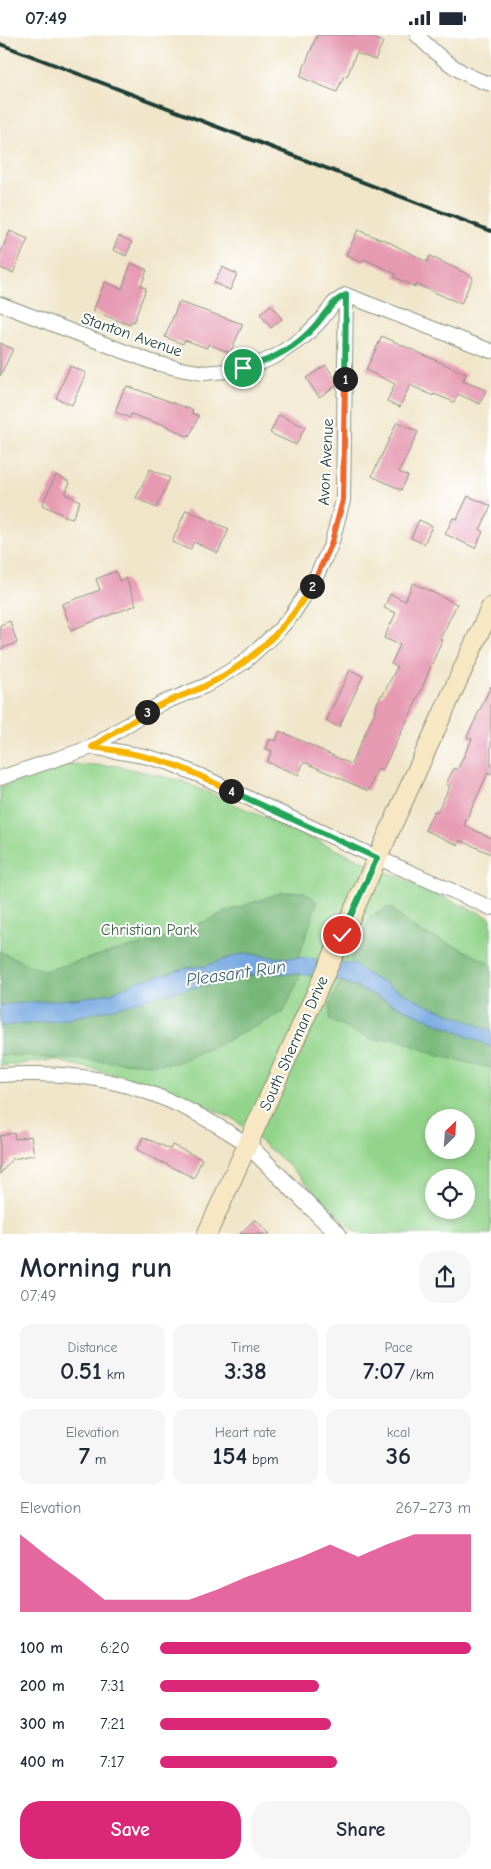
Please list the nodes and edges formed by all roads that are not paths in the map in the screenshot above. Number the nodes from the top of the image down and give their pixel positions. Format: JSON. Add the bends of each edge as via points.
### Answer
{"nodes":[{"id":1,"x":417,"y":35,"type":"edge"},
{"id":2,"x":491,"y":84,"type":"edge"},
{"id":3,"x":346,"y":295,"type":"junction"},
{"id":4,"x":0,"y":304,"type":"edge"},
{"id":5,"x":491,"y":351,"type":"edge"},
{"id":6,"x":491,"y":607,"type":"edge"},
{"id":7,"x":92,"y":747,"type":"junction"},
{"id":8,"x":0,"y":778,"type":"edge"},
{"id":9,"x":377,"y":858,"type":"junction"},
{"id":10,"x":491,"y":908,"type":"edge"},
{"id":11,"x":0,"y":1075,"type":"edge"},
{"id":12,"x":247,"y":1144,"type":"junction"},
{"id":13,"x":207,"y":1234,"type":"edge"},
{"id":14,"x":338,"y":1234,"type":"edge"}],
"edges":[{"from":1,"to":2,"type":"street","via":[[461,71]]},
{"from":3,"to":4,"type":"street","name":"Stanton Avenue","via":[[286,351],[258,364],[214,373],[193,372],[152,362]]},
{"from":3,"to":5,"type":"street"},
{"from":3,"to":7,"type":"street","name":"Avon Avenue","via":[[343,500],[331,545],[313,583],[279,630],[243,663],[205,686],[160,704]]},
{"from":6,"to":9,"type":"main road","name":"South Sherman Drive"},
{"from":7,"to":8,"type":"street"},
{"from":7,"to":9,"type":"street","via":[[144,756],[182,768]]},
{"from":9,"to":10,"type":"street"},
{"from":9,"to":12,"type":"main road","name":"South Sherman Drive"},
{"from":11,"to":12,"type":"street","via":[[62,1074],[133,1087],[180,1105]]},
{"from":12,"to":13,"type":"main road","name":"South Sherman Drive"},
{"from":12,"to":14,"type":"street"}]}
